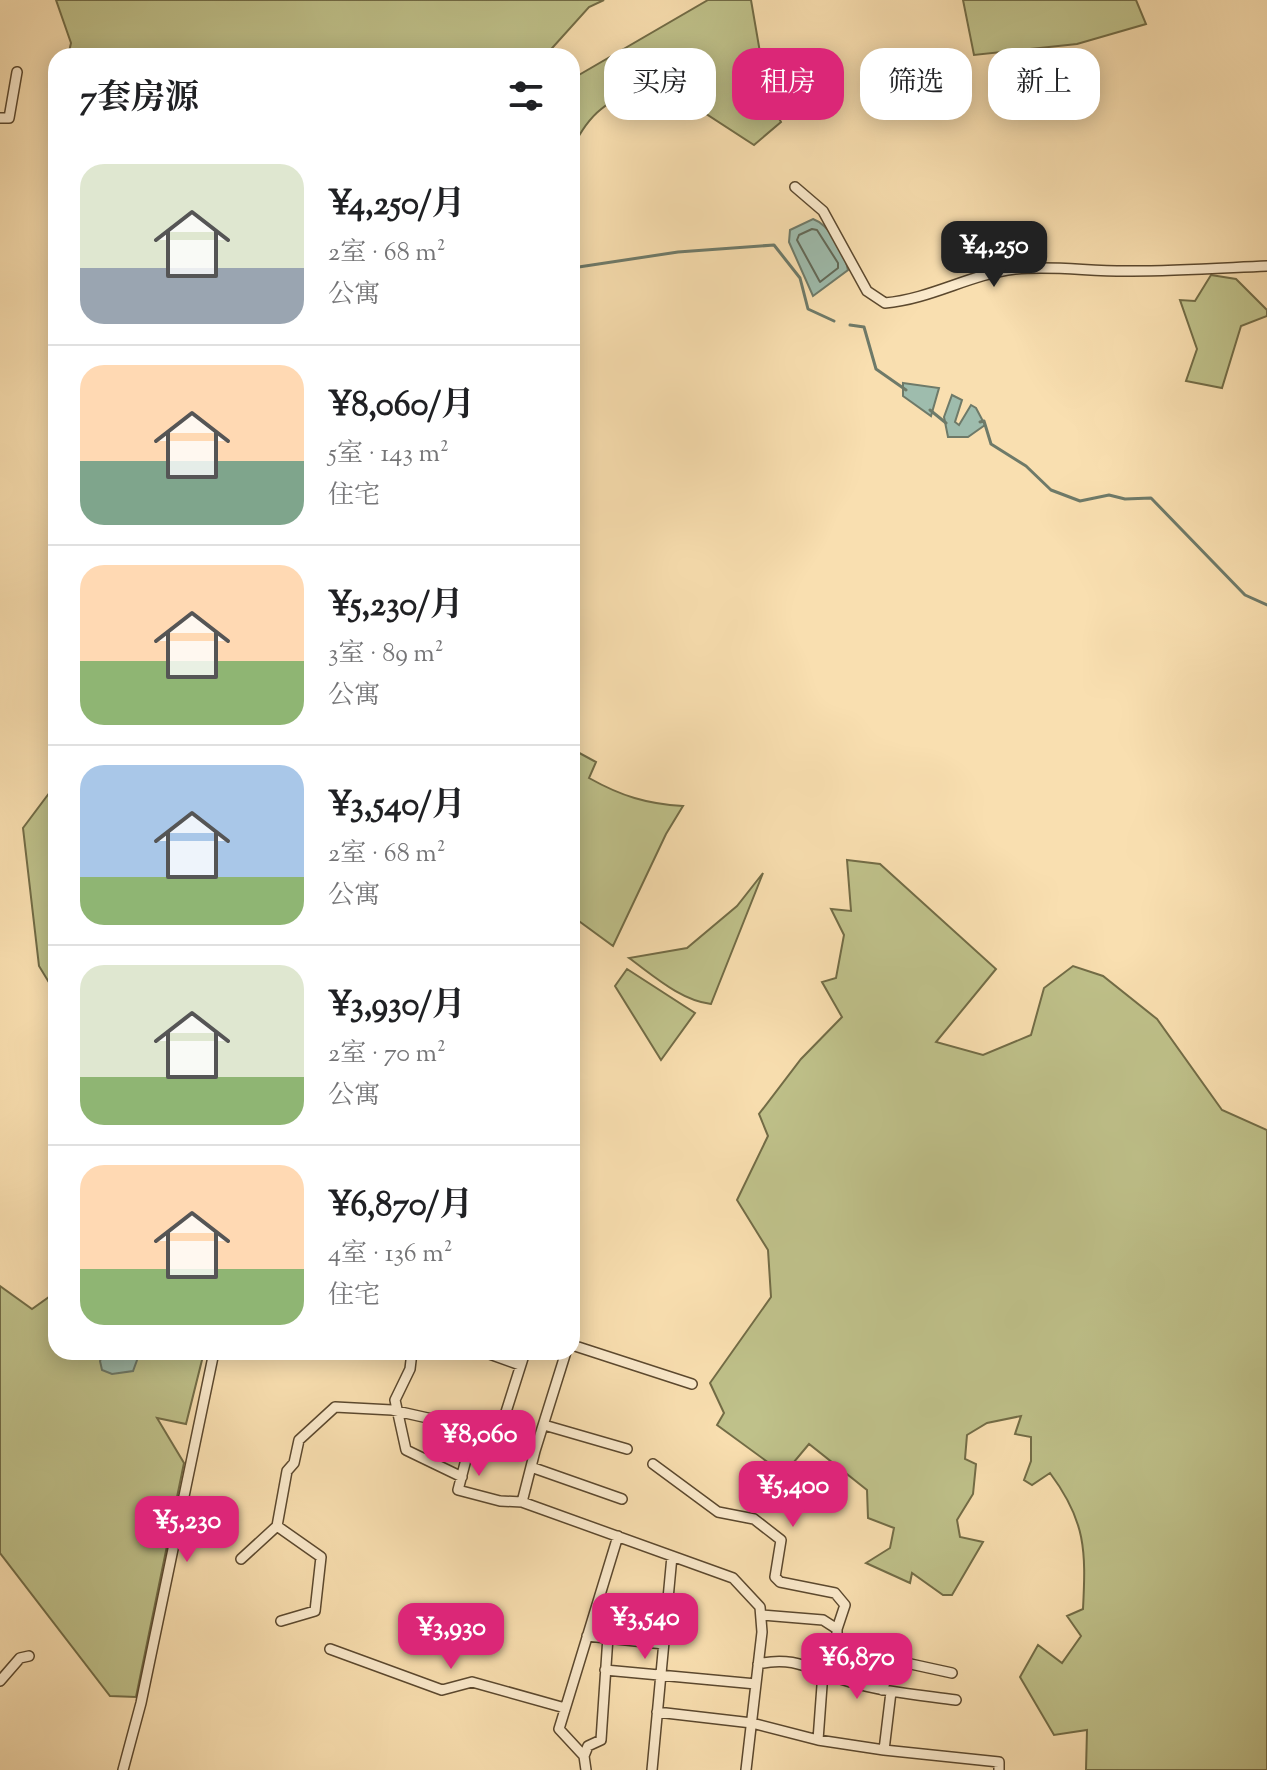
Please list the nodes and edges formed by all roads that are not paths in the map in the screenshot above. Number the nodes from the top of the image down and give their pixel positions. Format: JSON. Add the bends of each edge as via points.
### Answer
{"nodes":[{"id":1,"x":17,"y":72,"type":"dead end"},
{"id":2,"x":0,"y":118,"type":"edge"},
{"id":3,"x":795,"y":187,"type":"dead end"},
{"id":4,"x":1267,"y":266,"type":"edge"},
{"id":5,"x":580,"y":1348,"type":"edge"},
{"id":6,"x":212,"y":1360,"type":"edge"},
{"id":7,"x":411,"y":1360,"type":"edge"},
{"id":8,"x":506,"y":1360,"type":"edge"},
{"id":9,"x":522,"y":1360,"type":"edge"},
{"id":10,"x":564,"y":1360,"type":"edge"},
{"id":11,"x":520,"y":1365,"type":"junction"},
{"id":12,"x":692,"y":1384,"type":"dead end"},
{"id":13,"x":397,"y":1410,"type":"junction"},
{"id":14,"x":544,"y":1425,"type":"junction"},
{"id":15,"x":474,"y":1429,"type":"junction"},
{"id":16,"x":499,"y":1434,"type":"junction"},
{"id":17,"x":627,"y":1449,"type":"dead end"},
{"id":18,"x":535,"y":1451,"type":"junction"},
{"id":19,"x":653,"y":1464,"type":"dead end"},
{"id":20,"x":531,"y":1467,"type":"junction"},
{"id":21,"x":462,"y":1477,"type":"junction"},
{"id":22,"x":622,"y":1499,"type":"dead end"},
{"id":23,"x":522,"y":1502,"type":"junction"},
{"id":24,"x":277,"y":1526,"type":"junction"},
{"id":25,"x":618,"y":1536,"type":"junction"},
{"id":26,"x":672,"y":1556,"type":"junction"},
{"id":27,"x":241,"y":1559,"type":"dead end"},
{"id":28,"x":597,"y":1605,"type":"junction"},
{"id":29,"x":610,"y":1607,"type":"junction"},
{"id":30,"x":666,"y":1614,"type":"junction"},
{"id":31,"x":761,"y":1615,"type":"junction"},
{"id":32,"x":281,"y":1621,"type":"dead end"},
{"id":33,"x":837,"y":1629,"type":"junction"},
{"id":34,"x":587,"y":1636,"type":"junction"},
{"id":35,"x":606,"y":1638,"type":"junction"},
{"id":36,"x":837,"y":1641,"type":"junction"},
{"id":37,"x":664,"y":1644,"type":"junction"},
{"id":38,"x":330,"y":1649,"type":"dead end"},
{"id":39,"x":29,"y":1656,"type":"dead end"},
{"id":40,"x":894,"y":1660,"type":"junction"},
{"id":41,"x":758,"y":1664,"type":"junction"},
{"id":42,"x":605,"y":1670,"type":"junction"},
{"id":43,"x":823,"y":1672,"type":"junction"},
{"id":44,"x":952,"y":1673,"type":"dead end"},
{"id":45,"x":661,"y":1674,"type":"junction"},
{"id":46,"x":0,"y":1681,"type":"edge"},
{"id":47,"x":756,"y":1684,"type":"junction"},
{"id":48,"x":886,"y":1691,"type":"junction"},
{"id":49,"x":956,"y":1700,"type":"dead end"},
{"id":50,"x":565,"y":1708,"type":"junction"},
{"id":51,"x":657,"y":1712,"type":"junction"},
{"id":52,"x":752,"y":1723,"type":"junction"},
{"id":53,"x":818,"y":1740,"type":"junction"},
{"id":54,"x":884,"y":1750,"type":"junction"},
{"id":55,"x":584,"y":1756,"type":"junction"},
{"id":56,"x":123,"y":1770,"type":"edge"},
{"id":57,"x":586,"y":1770,"type":"edge"},
{"id":58,"x":652,"y":1770,"type":"edge"},
{"id":59,"x":746,"y":1770,"type":"edge"},
{"id":60,"x":999,"y":1770,"type":"edge"}],
"edges":[{"from":1,"to":2,"type":"street","via":[[9,118]]},
{"from":3,"to":4,"type":"street","via":[[823,211],[867,291],[885,303],[935,294],[980,275],[1014,269]]},
{"from":5,"to":12,"type":"street"},
{"from":6,"to":56,"type":"street"},
{"from":7,"to":13,"type":"street","via":[[395,1400]]},
{"from":8,"to":11,"type":"street"},
{"from":9,"to":11,"type":"street"},
{"from":10,"to":14,"type":"street"},
{"from":11,"to":16,"type":"street"},
{"from":13,"to":15,"type":"street"},
{"from":13,"to":21,"type":"street","via":[[406,1450]]},
{"from":13,"to":24,"type":"street","via":[[335,1407],[299,1440]]},
{"from":14,"to":17,"type":"street"},
{"from":14,"to":18,"type":"street"},
{"from":15,"to":16,"type":"street"},
{"from":15,"to":21,"type":"street"},
{"from":16,"to":18,"type":"street"},
{"from":18,"to":20,"type":"street"},
{"from":19,"to":33,"type":"street","via":[[718,1512],[754,1519],[781,1540],[775,1577],[835,1593],[845,1605]]},
{"from":20,"to":22,"type":"street"},
{"from":20,"to":23,"type":"street"},
{"from":21,"to":23,"type":"street","via":[[458,1490]]},
{"from":23,"to":25,"type":"street"},
{"from":24,"to":27,"type":"street"},
{"from":24,"to":32,"type":"street","via":[[321,1557],[315,1611]]},
{"from":25,"to":26,"type":"street"},
{"from":25,"to":28,"type":"street"},
{"from":26,"to":30,"type":"street"},
{"from":26,"to":31,"type":"street","via":[[733,1578],[760,1607]]},
{"from":28,"to":29,"type":"street"},
{"from":28,"to":34,"type":"street"},
{"from":29,"to":30,"type":"street"},
{"from":29,"to":35,"type":"street"},
{"from":30,"to":37,"type":"street"},
{"from":31,"to":33,"type":"street","via":[[823,1620]]},
{"from":31,"to":41,"type":"street"},
{"from":33,"to":36,"type":"street"},
{"from":34,"to":35,"type":"street"},
{"from":34,"to":50,"type":"street"},
{"from":35,"to":37,"type":"street"},
{"from":35,"to":42,"type":"street"},
{"from":36,"to":40,"type":"street"},
{"from":36,"to":43,"type":"street"},
{"from":37,"to":45,"type":"street"},
{"from":38,"to":50,"type":"street","via":[[442,1690],[472,1682]]},
{"from":39,"to":46,"type":"street","via":[[20,1658]]},
{"from":40,"to":44,"type":"street"},
{"from":40,"to":48,"type":"street"},
{"from":41,"to":43,"type":"street","via":[[781,1659]]},
{"from":41,"to":47,"type":"street"},
{"from":42,"to":45,"type":"street"},
{"from":42,"to":55,"type":"street","via":[[601,1740],[588,1746]]},
{"from":43,"to":48,"type":"street"},
{"from":43,"to":53,"type":"street"},
{"from":45,"to":47,"type":"street"},
{"from":45,"to":51,"type":"street"},
{"from":47,"to":52,"type":"street"},
{"from":48,"to":49,"type":"street"},
{"from":48,"to":54,"type":"street"},
{"from":50,"to":55,"type":"street","via":[[559,1729]]},
{"from":51,"to":52,"type":"street"},
{"from":51,"to":58,"type":"street"},
{"from":52,"to":53,"type":"street"},
{"from":52,"to":59,"type":"street"},
{"from":53,"to":54,"type":"street"},
{"from":54,"to":60,"type":"street","via":[[999,1762]]},
{"from":55,"to":57,"type":"street"}]}
